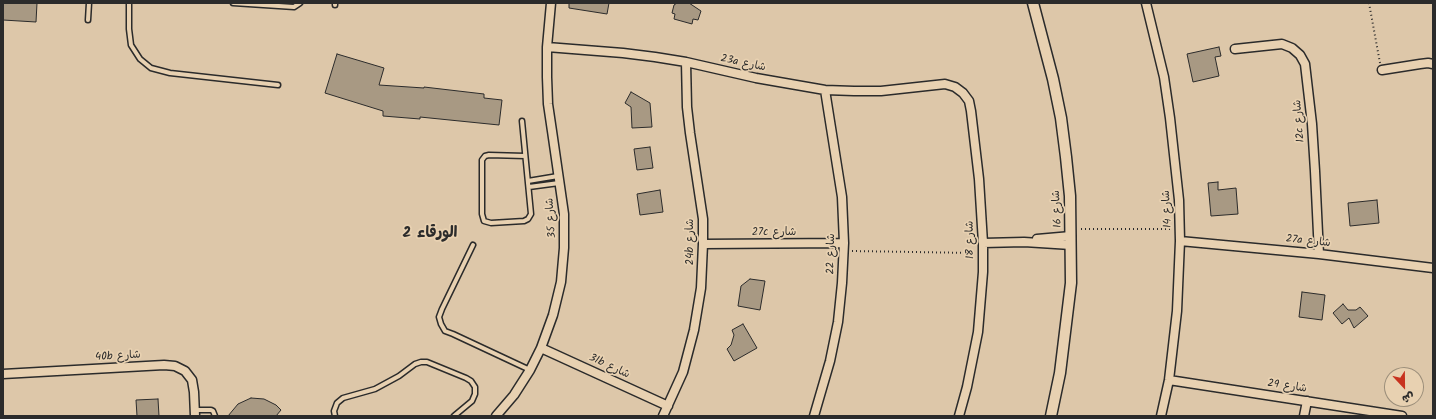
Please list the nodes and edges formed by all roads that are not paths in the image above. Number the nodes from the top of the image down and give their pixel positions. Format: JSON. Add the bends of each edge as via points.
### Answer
{"nodes":[{"id":1,"x":89,"y":3,"type":"edge"},
{"id":2,"x":128,"y":3,"type":"edge"},
{"id":3,"x":233,"y":3,"type":"edge"},
{"id":4,"x":300,"y":3,"type":"edge"},
{"id":5,"x":551,"y":3,"type":"edge"},
{"id":6,"x":1033,"y":3,"type":"edge"},
{"id":7,"x":1146,"y":3,"type":"edge"},
{"id":8,"x":88,"y":20,"type":"dead end"},
{"id":9,"x":547,"y":47,"type":"junction"},
{"id":10,"x":1235,"y":49,"type":"dead end"},
{"id":11,"x":686,"y":62,"type":"junction"},
{"id":12,"x":1433,"y":64,"type":"edge"},
{"id":13,"x":1382,"y":70,"type":"road end"},
{"id":14,"x":278,"y":85,"type":"dead end"},
{"id":15,"x":935,"y":85,"type":"joint"},
{"id":16,"x":825,"y":90,"type":"junction"},
{"id":17,"x":522,"y":121,"type":"dead end"},
{"id":18,"x":525,"y":156,"type":"junction"},
{"id":19,"x":559,"y":180,"type":"junction"},
{"id":20,"x":528,"y":181,"type":"junction"},
{"id":21,"x":529,"y":187,"type":"junction"},
{"id":22,"x":1071,"y":236,"type":"junction"},
{"id":23,"x":1180,"y":241,"type":"junction"},
{"id":24,"x":983,"y":243,"type":"junction"},
{"id":25,"x":703,"y":244,"type":"junction"},
{"id":26,"x":473,"y":245,"type":"dead end"},
{"id":27,"x":844,"y":247,"type":"junction"},
{"id":28,"x":1319,"y":254,"type":"junction"},
{"id":29,"x":1433,"y":268,"type":"edge"},
{"id":30,"x":541,"y":348,"type":"junction"},
{"id":31,"x":530,"y":370,"type":"junction"},
{"id":32,"x":3,"y":374,"type":"edge"},
{"id":33,"x":1168,"y":380,"type":"junction"},
{"id":34,"x":1307,"y":401,"type":"junction"},
{"id":35,"x":668,"y":406,"type":"junction"},
{"id":36,"x":195,"y":413,"type":"edge"},
{"id":37,"x":215,"y":416,"type":"edge"},
{"id":38,"x":335,"y":416,"type":"edge"},
{"id":39,"x":454,"y":416,"type":"edge"},
{"id":40,"x":496,"y":416,"type":"edge"},
{"id":41,"x":663,"y":416,"type":"edge"},
{"id":42,"x":814,"y":416,"type":"edge"},
{"id":43,"x":959,"y":416,"type":"edge"},
{"id":44,"x":1051,"y":416,"type":"edge"},
{"id":45,"x":1162,"y":416,"type":"edge"},
{"id":46,"x":1304,"y":416,"type":"edge"},
{"id":47,"x":1402,"y":416,"type":"edge"}],
"edges":[{"from":1,"to":8,"type":"lane"},
{"from":2,"to":14,"type":"lane","via":[[131,45],[140,59],[151,68],[170,73]]},
{"from":3,"to":4,"type":"lane","via":[[294,7]]},
{"from":5,"to":9,"type":"street","name":"شارع 35"},
{"from":6,"to":22,"type":"street","name":"شارع 16","via":[[1054,78],[1061,118]]},
{"from":7,"to":23,"type":"street","name":"شارع 14","via":[[1170,118]]},
{"from":9,"to":11,"type":"street","name":"23a شارع","via":[[623,53]]},
{"from":9,"to":19,"type":"street","name":"شارع 35","via":[[548,104]]},
{"from":10,"to":28,"type":"street","name":"12c شارع","via":[[1282,44],[1292,48],[1305,64],[1314,155]]},
{"from":11,"to":16,"type":"street","name":"23a شارع"},
{"from":11,"to":25,"type":"street","name":"24b شارع","via":[[687,107],[703,219]]},
{"from":12,"to":13,"type":"street"},
{"from":15,"to":16,"type":"street","name":"23a شارع","via":[[881,91]]},
{"from":15,"to":24,"type":"street","name":"شارع 18","via":[[946,84],[955,87],[969,101],[979,179]]},
{"from":16,"to":27,"type":"street","name":"شارع 22","via":[[842,197]]},
{"from":17,"to":18,"type":"lane"},
{"from":18,"to":20,"type":"lane"},
{"from":18,"to":21,"type":"lane","via":[[489,154],[482,160],[484,221],[518,222],[528,218]]},
{"from":19,"to":20,"type":"lane"},
{"from":19,"to":21,"type":"lane"},
{"from":19,"to":30,"type":"street","name":"شارع 35","via":[[564,214],[561,282]]},
{"from":20,"to":21,"type":"lane"},
{"from":22,"to":24,"type":"street","via":[[1024,242]]},
{"from":22,"to":44,"type":"street","name":"شارع 16","via":[[1071,283],[1066,329]]},
{"from":23,"to":28,"type":"street","name":"27a شارع"},
{"from":23,"to":33,"type":"street","name":"شارع 14","via":[[1177,311]]},
{"from":24,"to":43,"type":"street","name":"شارع 18","via":[[978,332]]},
{"from":25,"to":27,"type":"street","name":"27c شارع"},
{"from":25,"to":35,"type":"street","name":"24b شارع","via":[[701,288],[694,330],[683,372]]},
{"from":26,"to":31,"type":"lane","via":[[442,309],[441,324],[445,331]]},
{"from":27,"to":42,"type":"street","name":"شارع 22","via":[[838,322]]},
{"from":28,"to":29,"type":"street","name":"27a شارع"},
{"from":30,"to":31,"type":"street","name":"شارع 35"},
{"from":30,"to":35,"type":"street","name":"31b شارع"},
{"from":31,"to":40,"type":"street","name":"شارع 35"},
{"from":32,"to":36,"type":"street","name":"40b شارع","via":[[175,366],[185,371],[192,380]]},
{"from":33,"to":34,"type":"street","name":"شارع 29"},
{"from":33,"to":45,"type":"street","name":"شارع 14"},
{"from":34,"to":46,"type":"street"},
{"from":34,"to":47,"type":"street","name":"شارع 29"},
{"from":35,"to":41,"type":"street","name":"24b شارع"},
{"from":36,"to":37,"type":"lane","via":[[211,410]]},
{"from":38,"to":39,"type":"lane","via":[[337,403],[343,398],[376,389],[421,362],[428,362],[466,378],[475,387],[472,401]]}]}
